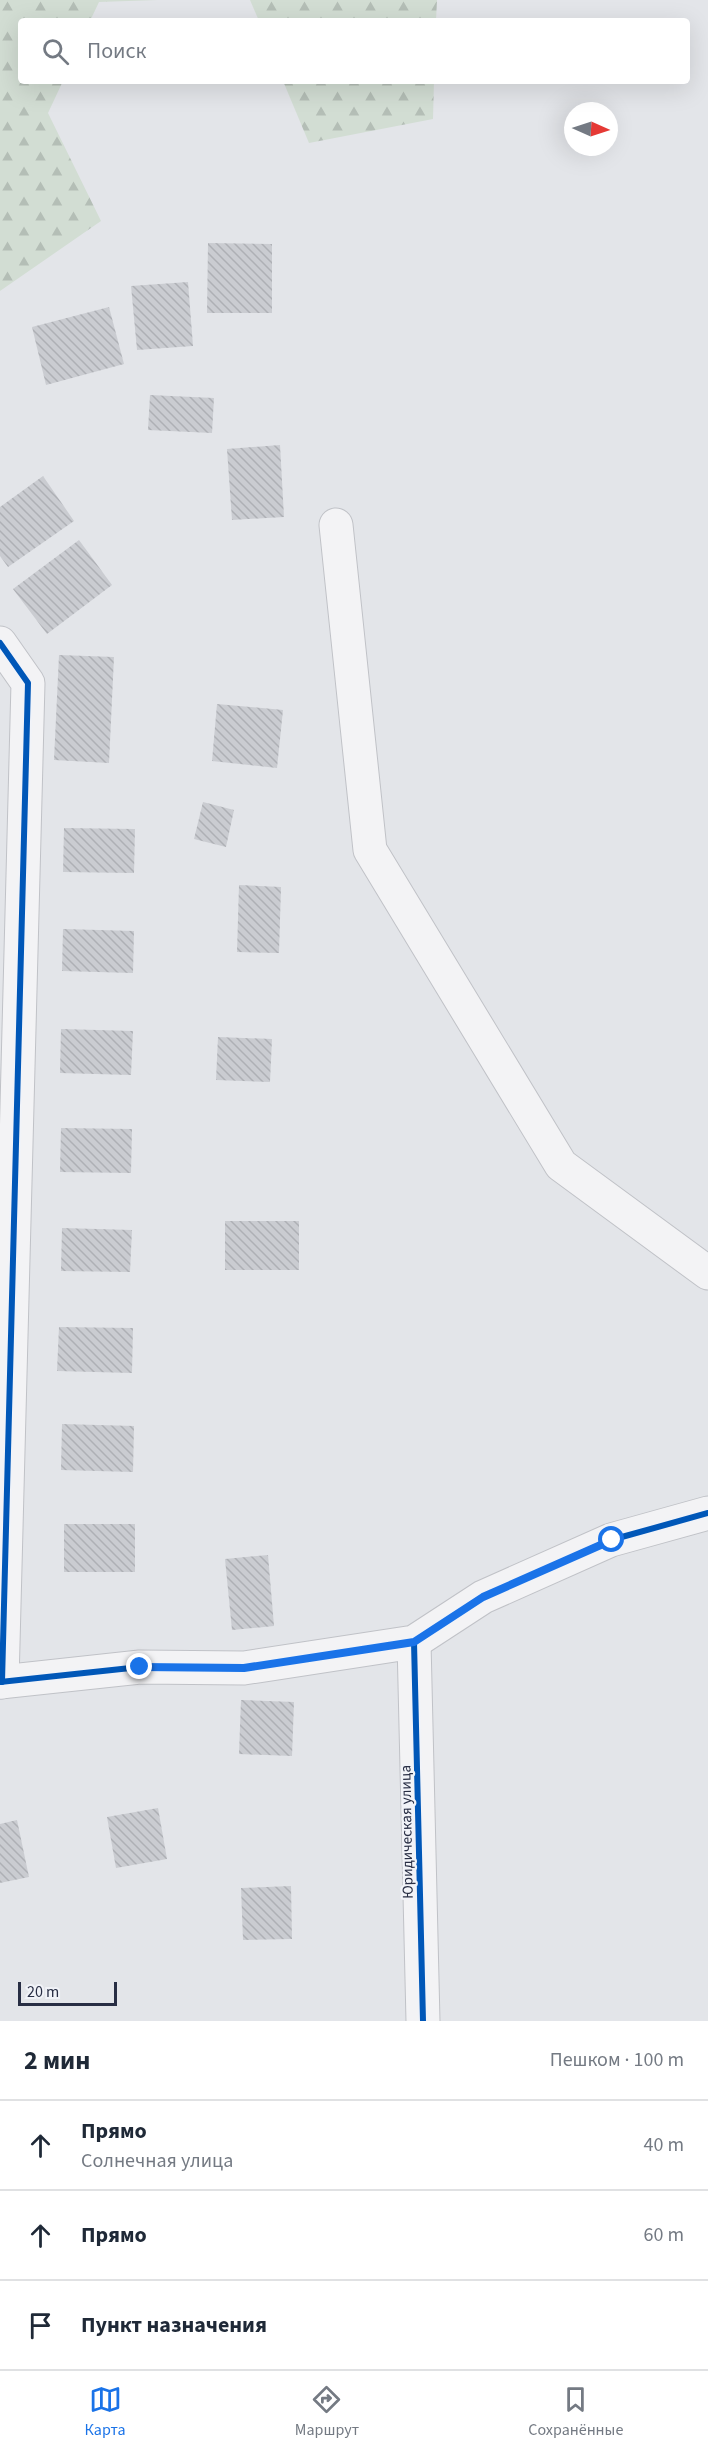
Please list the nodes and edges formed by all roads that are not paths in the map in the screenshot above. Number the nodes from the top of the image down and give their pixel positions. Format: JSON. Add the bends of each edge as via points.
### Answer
{"nodes":[{"id":1,"x":336,"y":525,"type":"dead end"},
{"id":2,"x":0,"y":643,"type":"edge"},
{"id":3,"x":708,"y":1273,"type":"edge"},
{"id":4,"x":708,"y":1513,"type":"edge"},
{"id":5,"x":414,"y":1642,"type":"junction"},
{"id":6,"x":1,"y":1682,"type":"edge"},
{"id":7,"x":423,"y":2021,"type":"edge"}],
"edges":[{"from":1,"to":3,"type":"street","via":[[370,850],[561,1165]]},
{"from":2,"to":6,"type":"street","via":[[28,683]]},
{"from":4,"to":5,"type":"street","via":[[612,1540],[483,1597]]},
{"from":5,"to":6,"type":"street","via":[[244,1668],[140,1667]]},
{"from":5,"to":7,"type":"street","name":"Юридическая улица"}]}
